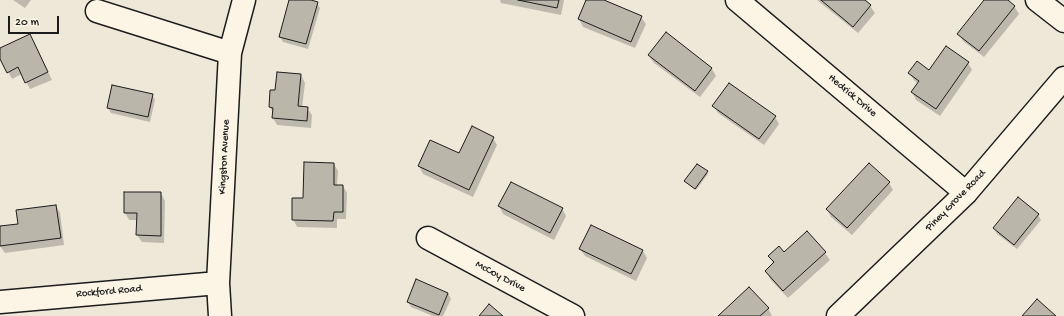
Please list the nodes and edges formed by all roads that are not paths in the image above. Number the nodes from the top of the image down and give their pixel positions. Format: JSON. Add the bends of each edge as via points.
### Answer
{"nodes":[{"id":1,"x":244,"y":0,"type":"edge"},
{"id":2,"x":737,"y":0,"type":"edge"},
{"id":3,"x":1037,"y":0,"type":"edge"},
{"id":4,"x":97,"y":11,"type":"dead end"},
{"id":5,"x":1064,"y":21,"type":"edge"},
{"id":6,"x":230,"y":53,"type":"junction"},
{"id":7,"x":1064,"y":78,"type":"edge"},
{"id":8,"x":966,"y":193,"type":"junction"},
{"id":9,"x":428,"y":238,"type":"dead end"},
{"id":10,"x":218,"y":282,"type":"junction"},
{"id":11,"x":0,"y":302,"type":"edge"},
{"id":12,"x":220,"y":316,"type":"edge"},
{"id":13,"x":573,"y":316,"type":"edge"},
{"id":14,"x":838,"y":316,"type":"edge"}],
"edges":[{"from":1,"to":6,"type":"street","name":"Kingston Avenue"},
{"from":2,"to":8,"type":"street","name":"Hedrick Drive"},
{"from":3,"to":5,"type":"street"},
{"from":4,"to":6,"type":"street"},
{"from":6,"to":10,"type":"street","name":"Kingston Avenue"},
{"from":7,"to":8,"type":"street","name":"Piney Grove Road"},
{"from":8,"to":14,"type":"street","name":"Piney Grove Road"},
{"from":9,"to":13,"type":"street","name":"McCoy Drive"},
{"from":10,"to":11,"type":"street","name":"Rockford Road"},
{"from":10,"to":12,"type":"street","name":"Kingston Avenue"}]}
